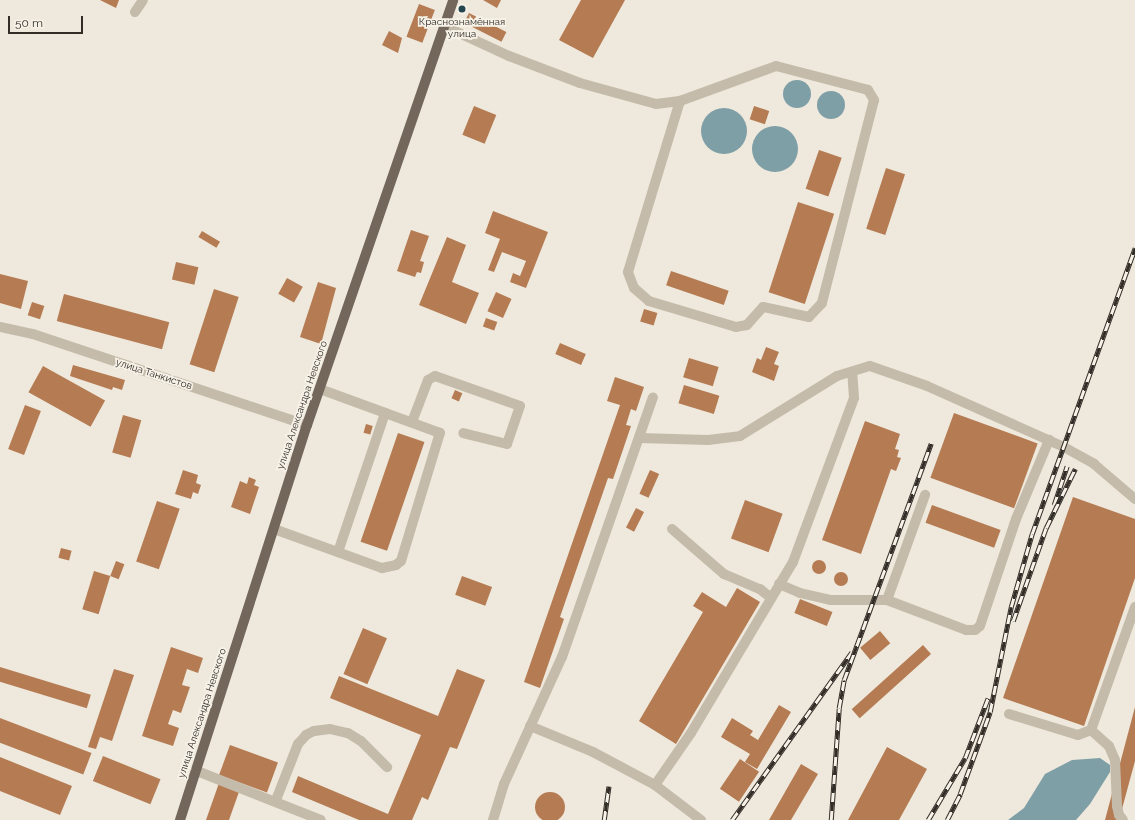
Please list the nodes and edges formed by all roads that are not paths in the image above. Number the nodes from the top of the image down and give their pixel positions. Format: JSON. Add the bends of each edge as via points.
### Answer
{"nodes":[{"id":1,"x":143,"y":0,"type":"edge"},
{"id":2,"x":454,"y":0,"type":"edge"},
{"id":3,"x":135,"y":12,"type":"dead end"},
{"id":4,"x":444,"y":26,"type":"junction"},
{"id":5,"x":680,"y":101,"type":"junction"},
{"id":6,"x":0,"y":328,"type":"edge"},
{"id":7,"x":852,"y":372,"type":"junction"},
{"id":8,"x":320,"y":389,"type":"junction"},
{"id":9,"x":653,"y":397,"type":"dead end"},
{"id":10,"x":385,"y":413,"type":"junction"},
{"id":11,"x":412,"y":422,"type":"junction"},
{"id":12,"x":307,"y":425,"type":"junction"},
{"id":13,"x":463,"y":433,"type":"dead end"},
{"id":14,"x":639,"y":438,"type":"junction"},
{"id":15,"x":1049,"y":440,"type":"junction"},
{"id":16,"x":925,"y":495,"type":"dead end"},
{"id":17,"x":1135,"y":499,"type":"edge"},
{"id":18,"x":274,"y":529,"type":"junction"},
{"id":19,"x":672,"y":529,"type":"dead end"},
{"id":20,"x":338,"y":552,"type":"junction"},
{"id":21,"x":780,"y":584,"type":"junction"},
{"id":22,"x":772,"y":598,"type":"junction"},
{"id":23,"x":887,"y":600,"type":"junction"},
{"id":24,"x":1135,"y":607,"type":"edge"},
{"id":25,"x":1009,"y":714,"type":"dead end"},
{"id":26,"x":530,"y":726,"type":"junction"},
{"id":27,"x":1091,"y":730,"type":"junction"},
{"id":28,"x":387,"y":767,"type":"dead end"},
{"id":29,"x":196,"y":771,"type":"junction"},
{"id":30,"x":655,"y":785,"type":"junction"},
{"id":31,"x":276,"y":800,"type":"junction"},
{"id":32,"x":180,"y":820,"type":"edge"},
{"id":33,"x":322,"y":820,"type":"edge"},
{"id":34,"x":493,"y":820,"type":"edge"},
{"id":35,"x":701,"y":820,"type":"edge"},
{"id":36,"x":1123,"y":820,"type":"edge"}],
"edges":[{"from":1,"to":3,"type":"street"},
{"from":2,"to":4,"type":"main road","name":"улица Александра Невского"},
{"from":4,"to":5,"type":"street","via":[[580,83],[656,104]]},
{"from":4,"to":8,"type":"main road","name":"улица Александра Невского"},
{"from":5,"to":5,"type":"street","via":[[776,66],[863,88],[872,95],[874,100],[822,303],[810,318],[763,307],[747,325],[736,328],[649,301],[634,288],[628,272]]},
{"from":6,"to":12,"type":"street","name":"улица Танкистов","via":[[33,334]]},
{"from":7,"to":14,"type":"street","via":[[838,376],[740,436],[708,440]]},
{"from":7,"to":15,"type":"street","via":[[870,366],[927,386]]},
{"from":7,"to":21,"type":"street","via":[[854,398],[793,562]]},
{"from":8,"to":10,"type":"street"},
{"from":8,"to":12,"type":"main road","name":"улица Александра Невского"},
{"from":9,"to":14,"type":"street"},
{"from":10,"to":11,"type":"street"},
{"from":10,"to":20,"type":"street"},
{"from":11,"to":13,"type":"street","via":[[428,380],[435,376],[520,406],[507,444]]},
{"from":11,"to":20,"type":"street","via":[[437,430],[440,437],[401,561],[396,565],[382,568]]},
{"from":12,"to":18,"type":"main road","name":"улица Александра Невского"},
{"from":14,"to":26,"type":"street","via":[[562,657]]},
{"from":15,"to":17,"type":"street","via":[[1094,464]]},
{"from":15,"to":23,"type":"street","via":[[1016,519],[980,626],[975,630],[966,630]]},
{"from":16,"to":23,"type":"street"},
{"from":18,"to":20,"type":"street"},
{"from":18,"to":29,"type":"main road","name":"улица Александра Невского"},
{"from":19,"to":22,"type":"street","via":[[724,574],[760,589]]},
{"from":21,"to":22,"type":"street"},
{"from":21,"to":23,"type":"street","via":[[800,593],[830,600]]},
{"from":22,"to":30,"type":"street","via":[[691,732]]},
{"from":24,"to":27,"type":"street"},
{"from":25,"to":27,"type":"street","via":[[1078,735]]},
{"from":26,"to":30,"type":"street","via":[[593,752]]},
{"from":26,"to":34,"type":"street","via":[[504,784]]},
{"from":27,"to":36,"type":"street","via":[[1109,746],[1115,760],[1117,806],[1119,816]]},
{"from":28,"to":31,"type":"street","via":[[361,741],[348,733],[330,729],[314,731],[298,744]]},
{"from":29,"to":31,"type":"street"},
{"from":29,"to":32,"type":"main road","name":"улица Александра Невского"},
{"from":30,"to":35,"type":"street"},
{"from":31,"to":33,"type":"street"}]}
